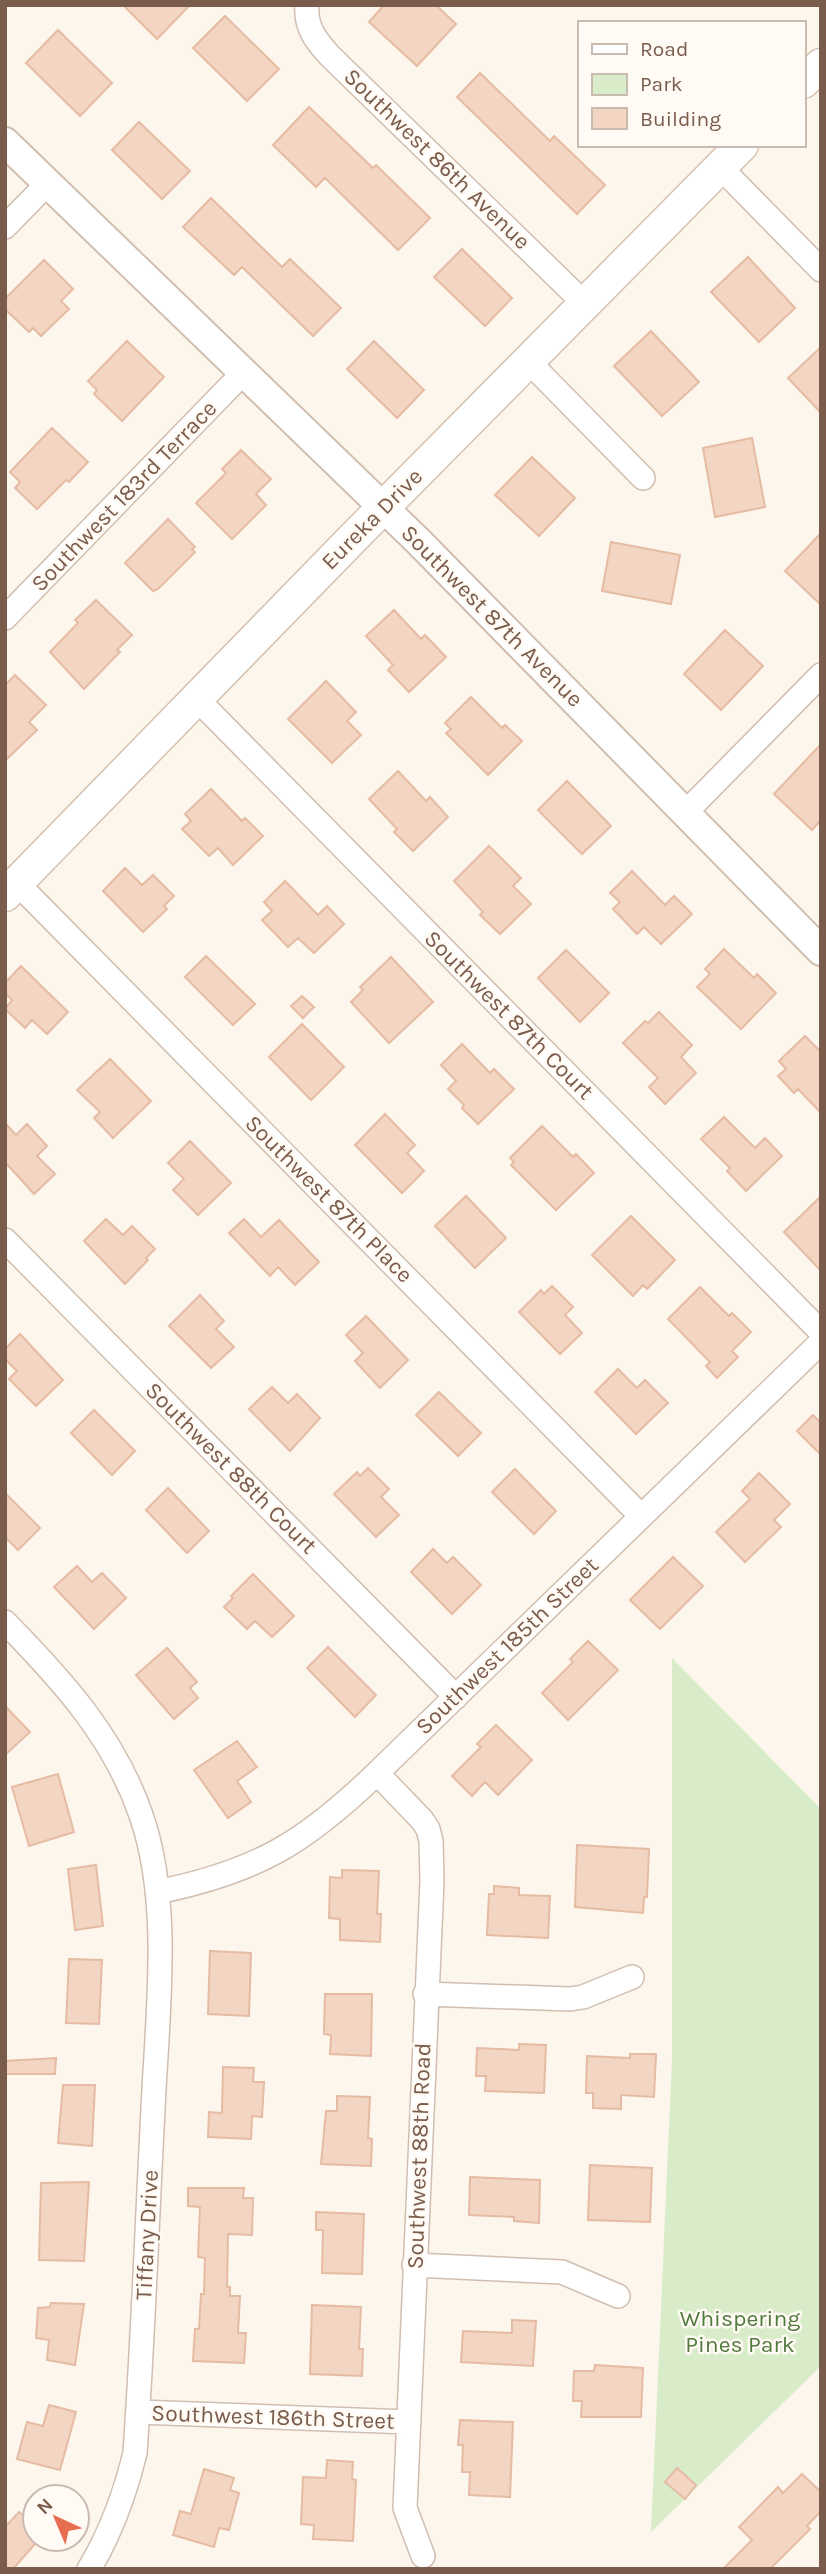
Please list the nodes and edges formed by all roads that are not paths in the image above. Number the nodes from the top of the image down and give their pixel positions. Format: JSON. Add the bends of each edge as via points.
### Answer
{"nodes":[{"id":1,"x":307,"y":5,"type":"edge"},
{"id":2,"x":821,"y":65,"type":"edge"},
{"id":3,"x":805,"y":80,"type":"edge"},
{"id":4,"x":5,"y":142,"type":"edge"},
{"id":5,"x":731,"y":156,"type":"edge"},
{"id":6,"x":48,"y":183,"type":"junction"},
{"id":7,"x":5,"y":227,"type":"edge"},
{"id":8,"x":821,"y":270,"type":"edge"},
{"id":9,"x":586,"y":304,"type":"junction"},
{"id":10,"x":529,"y":362,"type":"junction"},
{"id":11,"x":243,"y":373,"type":"junction"},
{"id":12,"x":643,"y":478,"type":"dead end"},
{"id":13,"x":384,"y":507,"type":"junction"},
{"id":14,"x":5,"y":618,"type":"edge"},
{"id":15,"x":821,"y":675,"type":"edge"},
{"id":16,"x":197,"y":699,"type":"junction"},
{"id":17,"x":685,"y":813,"type":"junction"},
{"id":18,"x":11,"y":889,"type":"edge"},
{"id":19,"x":821,"y":951,"type":"edge"},
{"id":20,"x":5,"y":1240,"type":"edge"},
{"id":21,"x":821,"y":1332,"type":"edge"},
{"id":22,"x":821,"y":1342,"type":"edge"},
{"id":23,"x":641,"y":1516,"type":"junction"},
{"id":24,"x":5,"y":1622,"type":"edge"},
{"id":25,"x":456,"y":1697,"type":"junction"},
{"id":26,"x":377,"y":1773,"type":"junction"},
{"id":27,"x":157,"y":1892,"type":"junction"},
{"id":28,"x":632,"y":1978,"type":"dead end"},
{"id":29,"x":425,"y":1994,"type":"junction"},
{"id":30,"x":414,"y":2265,"type":"junction"},
{"id":31,"x":618,"y":2296,"type":"dead end"},
{"id":32,"x":138,"y":2412,"type":"junction"},
{"id":33,"x":408,"y":2422,"type":"junction"},
{"id":34,"x":424,"y":2556,"type":"dead end"},
{"id":35,"x":89,"y":2569,"type":"edge"}],
"edges":[{"from":1,"to":9,"type":"street","name":"Southwest 86th Avenue","via":[[307,21],[320,45]]},
{"from":2,"to":3,"type":"main road"},
{"from":4,"to":6,"type":"street","name":"Southwest 87th Avenue"},
{"from":5,"to":8,"type":"street"},
{"from":5,"to":9,"type":"main road","name":"Eureka Drive"},
{"from":6,"to":7,"type":"street"},
{"from":6,"to":11,"type":"street","name":"Southwest 87th Avenue"},
{"from":9,"to":10,"type":"main road","name":"Eureka Drive"},
{"from":10,"to":12,"type":"street"},
{"from":10,"to":13,"type":"main road","name":"Eureka Drive"},
{"from":11,"to":13,"type":"street","name":"Southwest 87th Avenue"},
{"from":11,"to":14,"type":"street","name":"Southwest 183rd Terrace"},
{"from":13,"to":16,"type":"main road","name":"Eureka Drive"},
{"from":13,"to":17,"type":"street","name":"Southwest 87th Avenue"},
{"from":15,"to":17,"type":"street"},
{"from":16,"to":18,"type":"main road","name":"Eureka Drive"},
{"from":16,"to":21,"type":"street","name":"Southwest 87th Court"},
{"from":17,"to":19,"type":"street","name":"Southwest 87th Avenue"},
{"from":18,"to":23,"type":"street","name":"Southwest 87th Place"},
{"from":20,"to":25,"type":"street","name":"Southwest 88th Court"},
{"from":22,"to":23,"type":"street","name":"Southwest 185th Street"},
{"from":23,"to":25,"type":"street","name":"Southwest 185th Street"},
{"from":24,"to":27,"type":"street","name":"Tiffany Drive","via":[[78,1701],[112,1752],[142,1817]]},
{"from":25,"to":26,"type":"street","name":"Southwest 185th Street"},
{"from":26,"to":27,"type":"street","name":"Southwest 185th Street","via":[[308,1833],[262,1861]]},
{"from":26,"to":29,"type":"street","name":"Southwest 88th Road","via":[[422,1820],[431,1841]]},
{"from":27,"to":32,"type":"street","name":"Tiffany Drive","via":[[158,1997]]},
{"from":28,"to":29,"type":"street","via":[[570,1999]]},
{"from":29,"to":30,"type":"street","name":"Southwest 88th Road"},
{"from":30,"to":31,"type":"street","via":[[562,2272]]},
{"from":30,"to":33,"type":"street","name":"Southwest 88th Road"},
{"from":32,"to":33,"type":"street","name":"Southwest 186th Street"},
{"from":32,"to":35,"type":"street","name":"Tiffany Drive","via":[[135,2453],[124,2495]]},
{"from":33,"to":34,"type":"street","name":"Southwest 88th Road","via":[[405,2508]]}]}
